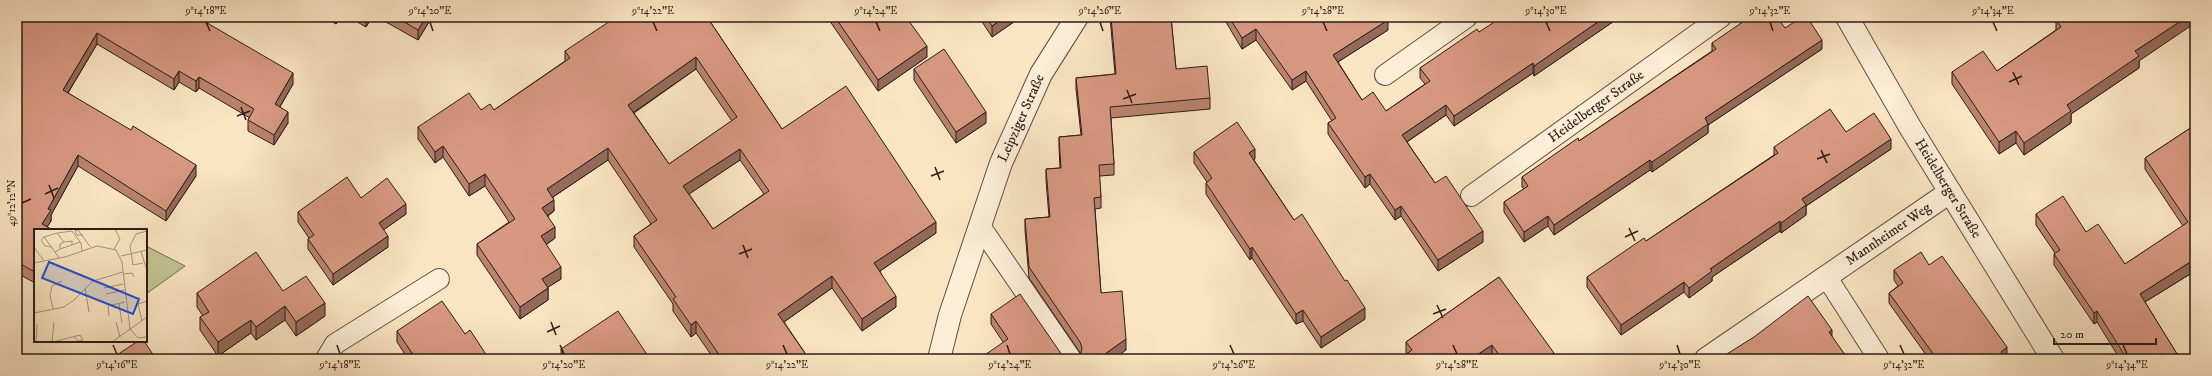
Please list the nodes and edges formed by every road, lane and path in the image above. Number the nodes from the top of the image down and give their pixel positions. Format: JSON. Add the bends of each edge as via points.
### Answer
{"nodes":[{"id":1,"x":1077,"y":17,"type":"edge"},
{"id":2,"x":1467,"y":17,"type":"edge"},
{"id":3,"x":1721,"y":17,"type":"edge"},
{"id":4,"x":1847,"y":17,"type":"edge"},
{"id":5,"x":1385,"y":75,"type":"dead end"},
{"id":6,"x":1950,"y":192,"type":"junction"},
{"id":7,"x":1471,"y":196,"type":"dead end"},
{"id":8,"x":980,"y":226,"type":"junction"},
{"id":9,"x":1826,"y":276,"type":"junction"},
{"id":10,"x":439,"y":279,"type":"dead end"},
{"id":11,"x":326,"y":359,"type":"edge"},
{"id":12,"x":939,"y":359,"type":"edge"},
{"id":13,"x":1071,"y":359,"type":"edge"},
{"id":14,"x":1706,"y":359,"type":"edge"},
{"id":15,"x":1879,"y":359,"type":"edge"},
{"id":16,"x":2053,"y":359,"type":"edge"}],
"edges":[{"from":1,"to":8,"type":"street","name":"Leipziger Straße","via":[[1041,74],[1001,163]]},
{"from":2,"to":5,"type":"lane"},
{"from":3,"to":7,"type":"lane","name":"Heidelberger Straße"},
{"from":4,"to":6,"type":"street","name":"Heidelberger Straße"},
{"from":6,"to":9,"type":"street","name":"Mannheimer Weg"},
{"from":6,"to":16,"type":"street","name":"Heidelberger Straße"},
{"from":8,"to":12,"type":"street","name":"Leipziger Straße","via":[[950,315]]},
{"from":8,"to":13,"type":"lane"},
{"from":9,"to":14,"type":"street","name":"Mannheimer Weg"},
{"from":9,"to":15,"type":"lane"},
{"from":10,"to":11,"type":"lane","via":[[335,344]]}]}
